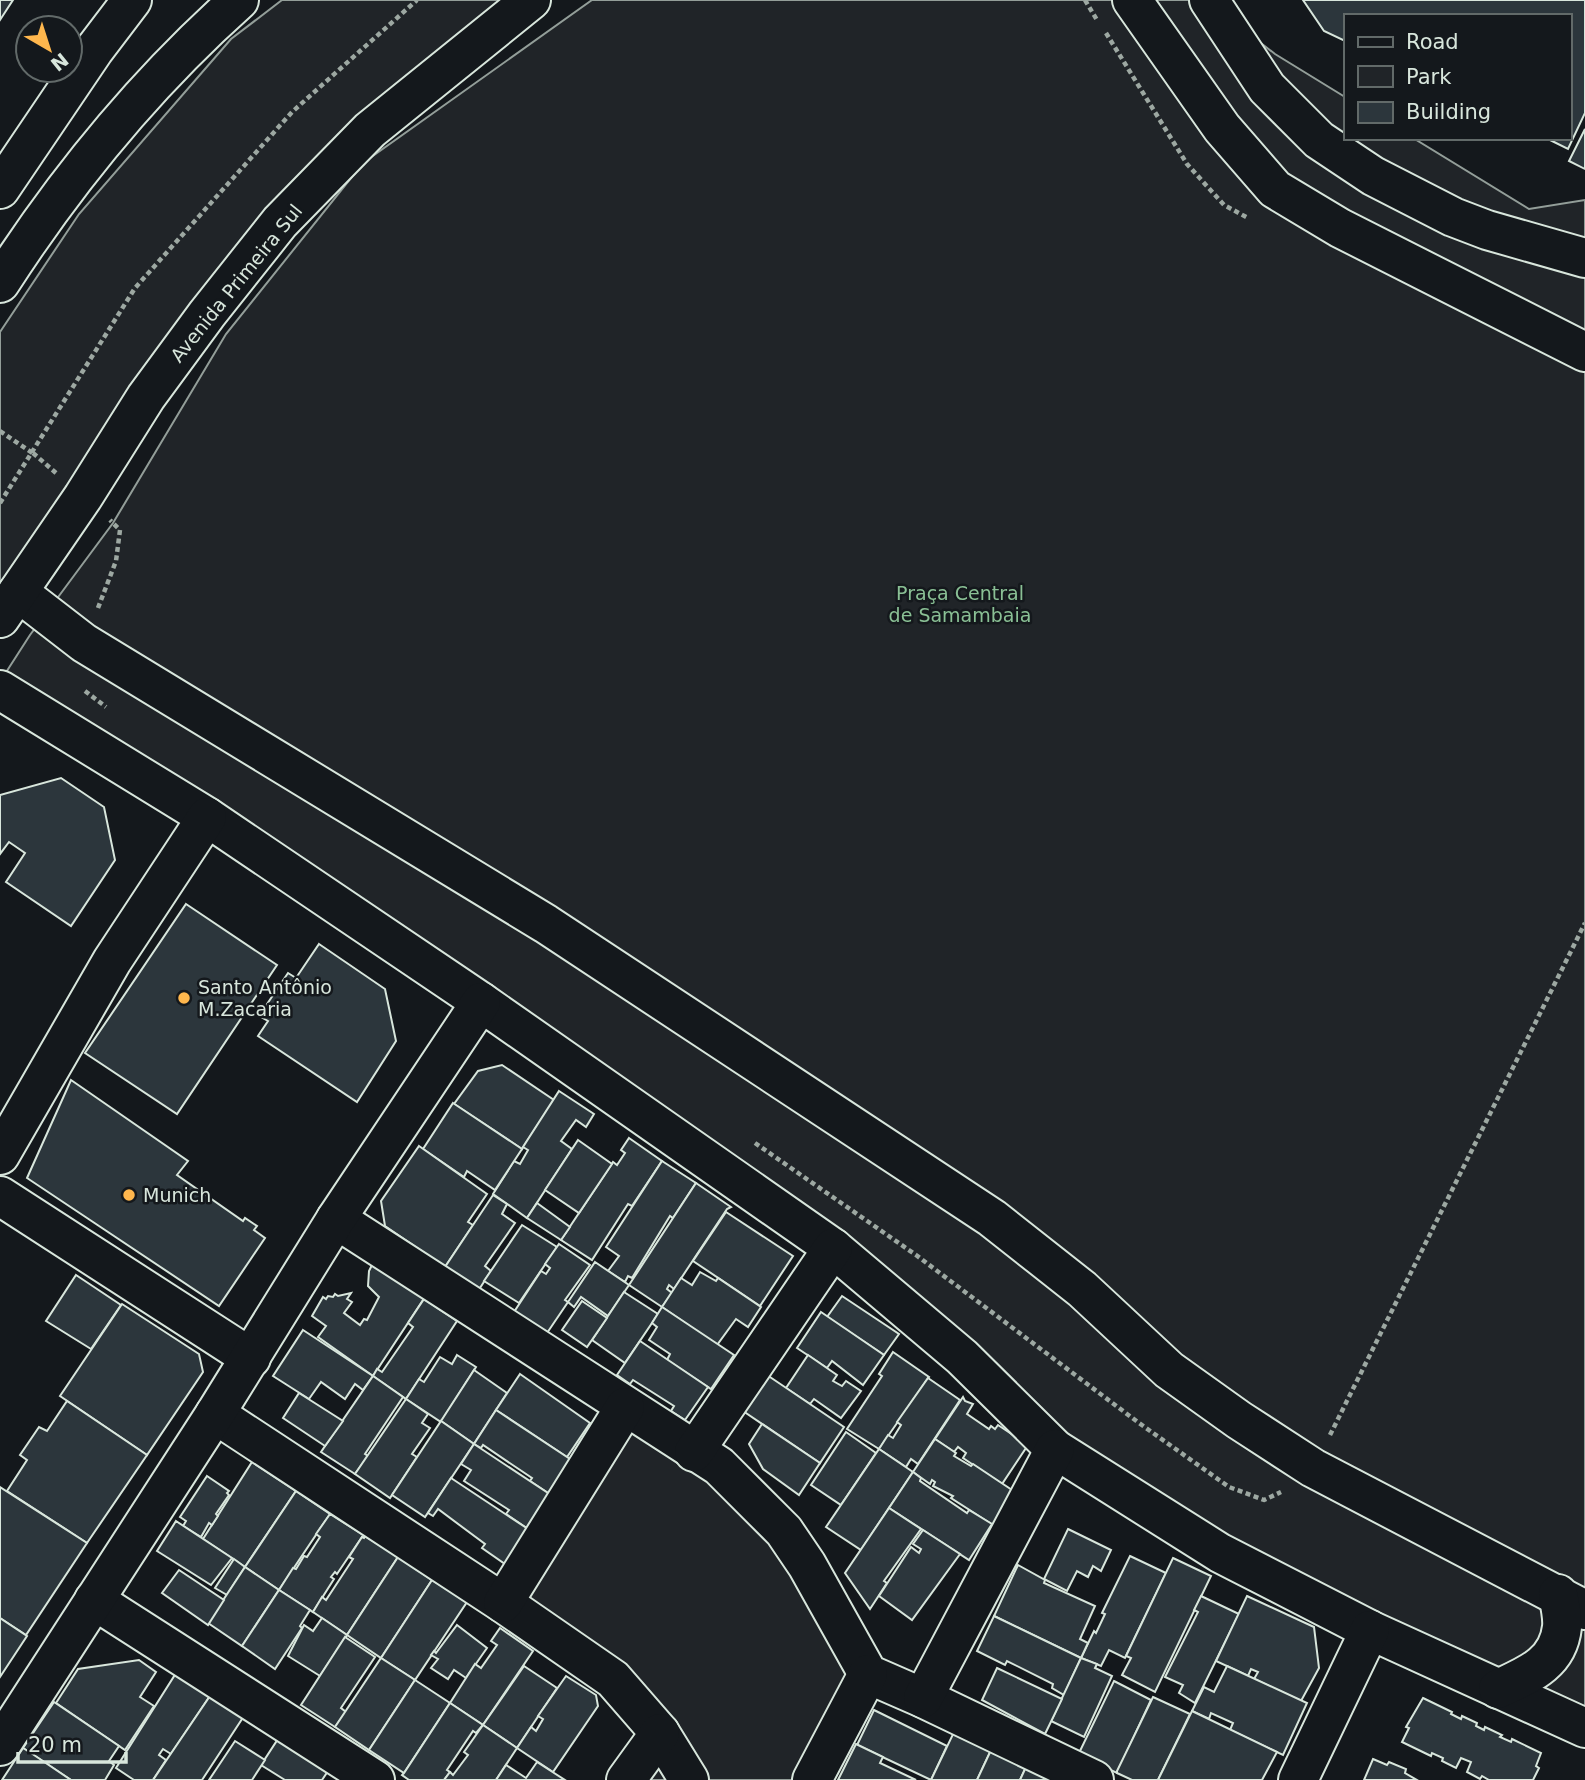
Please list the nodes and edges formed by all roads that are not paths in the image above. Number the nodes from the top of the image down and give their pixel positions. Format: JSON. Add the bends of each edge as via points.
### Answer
{"nodes":[{"id":1,"x":132,"y":0,"type":"edge"},
{"id":2,"x":239,"y":0,"type":"edge"},
{"id":3,"x":531,"y":0,"type":"edge"},
{"id":4,"x":1132,"y":0,"type":"edge"},
{"id":5,"x":1209,"y":0,"type":"edge"},
{"id":6,"x":0,"y":189,"type":"edge"},
{"id":7,"x":1585,"y":258,"type":"edge"},
{"id":8,"x":0,"y":283,"type":"edge"},
{"id":9,"x":1585,"y":352,"type":"edge"},
{"id":10,"x":9,"y":605,"type":"edge"},
{"id":11,"x":0,"y":690,"type":"edge"},
{"id":12,"x":207,"y":817,"type":"junction"},
{"id":13,"x":481,"y":1002,"type":"junction"},
{"id":14,"x":12,"y":1105,"type":"edge"},
{"id":15,"x":0,"y":1154,"type":"edge"},
{"id":16,"x":0,"y":1196,"type":"edge"},
{"id":17,"x":337,"y":1219,"type":"junction"},
{"id":18,"x":833,"y":1248,"type":"junction"},
{"id":19,"x":251,"y":1358,"type":"junction"},
{"id":20,"x":625,"y":1407,"type":"junction"},
{"id":21,"x":215,"y":1413,"type":"junction"},
{"id":22,"x":1055,"y":1449,"type":"junction"},
{"id":23,"x":694,"y":1452,"type":"junction"},
{"id":24,"x":94,"y":1600,"type":"junction"},
{"id":25,"x":1572,"y":1602,"type":"edge"},
{"id":26,"x":503,"y":1603,"type":"junction"},
{"id":27,"x":1370,"y":1630,"type":"junction"},
{"id":28,"x":868,"y":1674,"type":"junction"},
{"id":29,"x":1498,"y":1689,"type":"junction"},
{"id":30,"x":923,"y":1698,"type":"junction"},
{"id":31,"x":1585,"y":1728,"type":"edge"},
{"id":32,"x":660,"y":1733,"type":"junction"},
{"id":33,"x":0,"y":1746,"type":"edge"},
{"id":34,"x":370,"y":1779,"type":"edge"},
{"id":35,"x":626,"y":1780,"type":"edge"},
{"id":36,"x":690,"y":1780,"type":"edge"},
{"id":37,"x":813,"y":1780,"type":"edge"},
{"id":38,"x":1094,"y":1780,"type":"edge"},
{"id":39,"x":1297,"y":1780,"type":"edge"}],
"edges":[{"from":1,"to":6,"type":"street"},
{"from":2,"to":8,"type":"street","via":[[193,41],[100,146],[41,220]]},
{"from":3,"to":10,"type":"street","name":"Avenida Primeira Sul","via":[[370,130],[281,222],[146,397]]},
{"from":4,"to":9,"type":"street","via":[[1222,128],[1275,190],[1340,228]]},
{"from":5,"to":7,"type":"street","via":[[1267,89],[1319,140],[1373,176],[1452,217]]},
{"from":10,"to":25,"type":"street","via":[[84,643],[546,924],[992,1218],[1082,1289],[1169,1370],[1313,1468]]},
{"from":11,"to":12,"type":"street"},
{"from":12,"to":13,"type":"street"},
{"from":12,"to":14,"type":"street"},
{"from":13,"to":17,"type":"street"},
{"from":13,"to":18,"type":"street"},
{"from":14,"to":15,"type":"street"},
{"from":16,"to":19,"type":"street"},
{"from":17,"to":19,"type":"street"},
{"from":17,"to":20,"type":"street"},
{"from":18,"to":22,"type":"street","via":[[962,1357]]},
{"from":18,"to":23,"type":"street"},
{"from":19,"to":21,"type":"street"},
{"from":20,"to":23,"type":"street"},
{"from":20,"to":26,"type":"street"},
{"from":21,"to":24,"type":"street"},
{"from":21,"to":26,"type":"street"},
{"from":22,"to":27,"type":"street","via":[[1220,1553]]},
{"from":22,"to":30,"type":"street"},
{"from":23,"to":28,"type":"street","via":[[719,1466],[783,1531]]},
{"from":24,"to":33,"type":"street"},
{"from":24,"to":34,"type":"street"},
{"from":25,"to":29,"type":"street","via":[[1555,1653],[1538,1670]]},
{"from":26,"to":32,"type":"street","via":[[613,1679]]},
{"from":27,"to":29,"type":"street"},
{"from":27,"to":39,"type":"street"},
{"from":28,"to":30,"type":"street"},
{"from":28,"to":37,"type":"street"},
{"from":29,"to":31,"type":"street"},
{"from":30,"to":38,"type":"street"},
{"from":32,"to":35,"type":"street"},
{"from":32,"to":36,"type":"street"}]}
